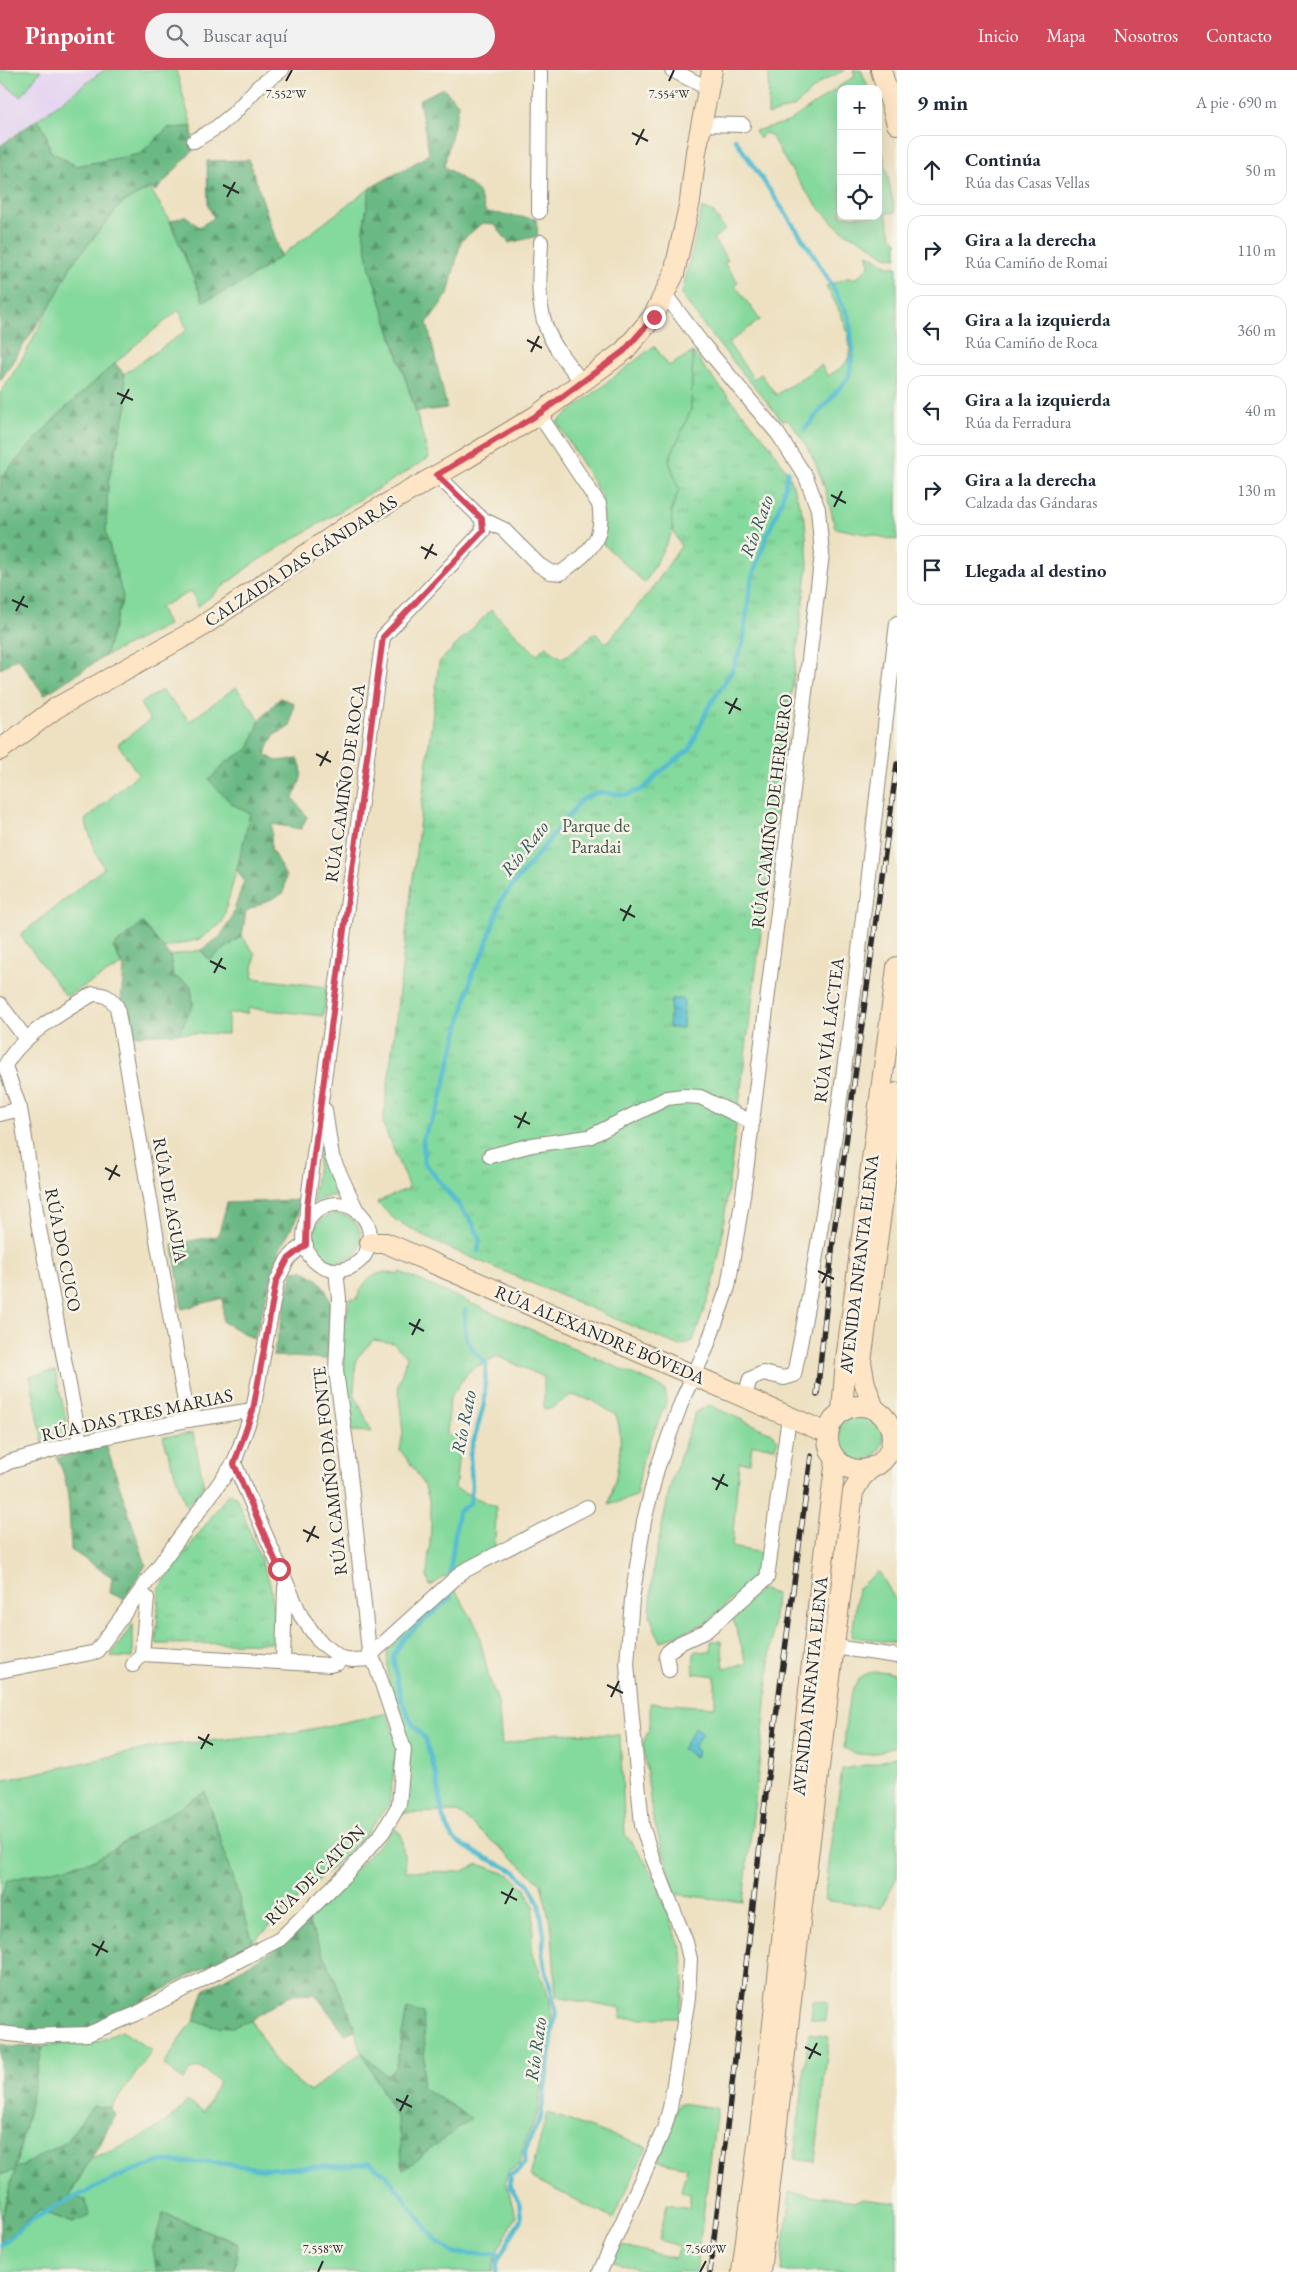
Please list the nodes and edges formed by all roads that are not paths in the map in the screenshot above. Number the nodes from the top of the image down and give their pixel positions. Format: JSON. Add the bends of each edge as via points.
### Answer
{"nodes":[{"id":1,"x":282,"y":70,"type":"edge"},
{"id":2,"x":540,"y":70,"type":"edge"},
{"id":3,"x":672,"y":70,"type":"edge"},
{"id":4,"x":881,"y":70,"type":"edge"},
{"id":5,"x":710,"y":79,"type":"edge"},
{"id":6,"x":702,"y":124,"type":"junction"},
{"id":7,"x":897,"y":124,"type":"edge"},
{"id":8,"x":743,"y":125,"type":"dead end"},
{"id":9,"x":194,"y":141,"type":"dead end"},
{"id":10,"x":538,"y":212,"type":"dead end"},
{"id":11,"x":541,"y":242,"type":"dead end"},
{"id":12,"x":664,"y":292,"type":"junction"},
{"id":13,"x":582,"y":382,"type":"junction"},
{"id":14,"x":539,"y":414,"type":"junction"},
{"id":15,"x":437,"y":475,"type":"junction"},
{"id":16,"x":482,"y":519,"type":"junction"},
{"id":17,"x":897,"y":623,"type":"edge"},
{"id":18,"x":0,"y":750,"type":"edge"},
{"id":19,"x":897,"y":967,"type":"edge"},
{"id":20,"x":0,"y":1004,"type":"edge"},
{"id":21,"x":26,"y":1038,"type":"junction"},
{"id":22,"x":323,"y":1090,"type":"junction"},
{"id":23,"x":897,"y":1093,"type":"edge"},
{"id":24,"x":20,"y":1109,"type":"junction"},
{"id":25,"x":0,"y":1114,"type":"edge"},
{"id":26,"x":752,"y":1122,"type":"junction"},
{"id":27,"x":490,"y":1156,"type":"dead end"},
{"id":28,"x":357,"y":1211,"type":"junction"},
{"id":29,"x":306,"y":1226,"type":"junction"},
{"id":30,"x":370,"y":1243,"type":"junction"},
{"id":31,"x":306,"y":1245,"type":"junction"},
{"id":32,"x":336,"y":1270,"type":"junction"},
{"id":33,"x":693,"y":1376,"type":"junction"},
{"id":34,"x":744,"y":1398,"type":"junction"},
{"id":35,"x":874,"y":1409,"type":"junction"},
{"id":36,"x":253,"y":1410,"type":"junction"},
{"id":37,"x":842,"y":1411,"type":"junction"},
{"id":38,"x":789,"y":1417,"type":"junction"},
{"id":39,"x":188,"y":1420,"type":"junction"},
{"id":40,"x":829,"y":1431,"type":"junction"},
{"id":41,"x":894,"y":1440,"type":"edge"},
{"id":42,"x":80,"y":1442,"type":"junction"},
{"id":43,"x":836,"y":1459,"type":"junction"},
{"id":44,"x":234,"y":1464,"type":"junction"},
{"id":45,"x":0,"y":1467,"type":"edge"},
{"id":46,"x":872,"y":1467,"type":"junction"},
{"id":47,"x":587,"y":1507,"type":"dead end"},
{"id":48,"x":286,"y":1583,"type":"junction"},
{"id":49,"x":140,"y":1593,"type":"junction"},
{"id":50,"x":834,"y":1647,"type":"junction"},
{"id":51,"x":897,"y":1656,"type":"edge"},
{"id":52,"x":341,"y":1658,"type":"junction"},
{"id":53,"x":372,"y":1659,"type":"junction"},
{"id":54,"x":284,"y":1662,"type":"junction"},
{"id":55,"x":668,"y":1670,"type":"dead end"},
{"id":56,"x":0,"y":1671,"type":"edge"},
{"id":57,"x":793,"y":1913,"type":"junction"},
{"id":58,"x":0,"y":2033,"type":"edge"},
{"id":59,"x":762,"y":2178,"type":"junction"},
{"id":60,"x":600,"y":2272,"type":"edge"},
{"id":61,"x":742,"y":2272,"type":"edge"},
{"id":62,"x":760,"y":2272,"type":"edge"}],
"edges":[{"from":1,"to":9,"type":"street","via":[[259,86],[217,127]]},
{"from":2,"to":10,"type":"street"},
{"from":3,"to":5,"type":"street"},
{"from":4,"to":7,"type":"street"},
{"from":5,"to":6,"type":"street","name":"CALZADA DAS GÁNDARAS"},
{"from":6,"to":8,"type":"street"},
{"from":6,"to":12,"type":"street","name":"CALZADA DAS GÁNDARAS","via":[[674,274]]},
{"from":11,"to":13,"type":"street","via":[[539,286],[546,327]]},
{"from":12,"to":13,"type":"street","name":"CALZADA DAS GÁNDARAS","via":[[654,317],[624,351]]},
{"from":12,"to":26,"type":"street","name":"RÚA CAMIÑO DE HERRERO","via":[[778,434],[806,477],[818,508],[822,554]]},
{"from":13,"to":14,"type":"street","name":"CALZADA DAS GÁNDARAS"},
{"from":14,"to":15,"type":"street","name":"CALZADA DAS GÁNDARAS"},
{"from":14,"to":16,"type":"street","via":[[599,504],[602,521],[598,538],[584,555],[561,573],[550,572],[503,529]]},
{"from":15,"to":16,"type":"street"},
{"from":15,"to":18,"type":"street","name":"CALZADA DAS GÁNDARAS","via":[[346,527],[198,628],[56,708]]},
{"from":16,"to":22,"type":"street","name":"RÚA CAMIÑO DE ROCA","via":[[483,531],[383,637]]},
{"from":17,"to":34,"type":"street","name":"RÚA VÍA LÁCTEA","via":[[836,1134],[814,1278],[794,1375],[784,1378],[763,1373],[750,1380]]},
{"from":19,"to":37,"type":"street","name":"AVENIDA INFANTA ELENA"},
{"from":20,"to":21,"type":"street"},
{"from":21,"to":24,"type":"street","name":"RÚA DO CUCO","via":[[4,1066]]},
{"from":21,"to":39,"type":"street","name":"RÚA DE AGUIA","via":[[93,994],[111,998],[117,1007]]},
{"from":22,"to":28,"type":"street","name":"RÚA CAMIÑO DE ROCA","via":[[332,1157]]},
{"from":22,"to":29,"type":"street","name":"RÚA CAMIÑO DE ROCA"},
{"from":23,"to":35,"type":"street","name":"AVENIDA INFANTA ELENA","via":[[861,1362]]},
{"from":24,"to":25,"type":"street"},
{"from":24,"to":42,"type":"street","name":"RÚA DO CUCO","via":[[36,1214]]},
{"from":26,"to":27,"type":"street","via":[[700,1097],[667,1098],[589,1137],[532,1145]]},
{"from":26,"to":33,"type":"street","name":"RÚA CAMIÑO DE HERRERO","via":[[744,1196],[728,1287]]},
{"from":28,"to":29,"type":"street","via":[[348,1206],[328,1206],[311,1217]]},
{"from":28,"to":30,"type":"street","via":[[369,1227]]},
{"from":29,"to":31,"type":"street"},
{"from":30,"to":32,"type":"street","via":[[365,1255],[355,1265]]},
{"from":30,"to":33,"type":"street","name":"RÚA ALEXANDRE BÓVEDA","via":[[386,1244]]},
{"from":31,"to":32,"type":"street","via":[[317,1262]]},
{"from":31,"to":36,"type":"street","via":[[288,1259],[276,1282]]},
{"from":32,"to":53,"type":"street","name":"RÚA CAMIÑO DA FONTE","via":[[339,1299],[336,1371]]},
{"from":33,"to":34,"type":"street","name":"RÚA ALEXANDRE BÓVEDA"},
{"from":33,"to":60,"type":"street","name":"RÚA CAMIÑO DE HERRERO","via":[[657,1469],[644,1521],[632,1599],[627,1664],[642,1825],[686,1942],[690,1959],[688,1998],[664,2128]]},
{"from":34,"to":38,"type":"street","name":"RÚA ALEXANDRE BÓVEDA"},
{"from":35,"to":37,"type":"street","via":[[855,1406]]},
{"from":35,"to":41,"type":"street","via":[[888,1422]]},
{"from":36,"to":39,"type":"street","name":"RÚA DAS TRES MARIAS"},
{"from":36,"to":44,"type":"street"},
{"from":37,"to":40,"type":"street"},
{"from":38,"to":40,"type":"street","name":"RÚA ALEXANDRE BÓVEDA","via":[[818,1430]]},
{"from":38,"to":55,"type":"street","via":[[767,1578],[706,1631],[668,1652]]},
{"from":39,"to":42,"type":"street","name":"RÚA DAS TRES MARIAS"},
{"from":40,"to":43,"type":"street","via":[[831,1451]]},
{"from":41,"to":46,"type":"street","via":[[881,1462]]},
{"from":42,"to":45,"type":"street","name":"RÚA DAS TRES MARIAS"},
{"from":43,"to":46,"type":"street","via":[[853,1469]]},
{"from":43,"to":57,"type":"street","name":"AVENIDA INFANTA ELENA","via":[[821,1579]]},
{"from":44,"to":48,"type":"street"},
{"from":44,"to":49,"type":"street"},
{"from":46,"to":50,"type":"street","name":"AVENIDA INFANTA ELENA","via":[[853,1492]]},
{"from":47,"to":53,"type":"street","via":[[462,1572],[376,1650]]},
{"from":48,"to":52,"type":"street","via":[[301,1616],[319,1641]]},
{"from":48,"to":54,"type":"street"},
{"from":49,"to":54,"type":"street","via":[[147,1598],[138,1659]]},
{"from":49,"to":56,"type":"street","via":[[98,1658]]},
{"from":50,"to":51,"type":"street"},
{"from":50,"to":57,"type":"street","name":"AVENIDA INFANTA ELENA"},
{"from":52,"to":53,"type":"street"},
{"from":52,"to":54,"type":"street","via":[[338,1663],[330,1665]]},
{"from":53,"to":58,"type":"street","name":"RÚA DE CATÓN","via":[[404,1749],[399,1805],[383,1832],[365,1853],[280,1939],[136,2014],[88,2034],[27,2036]]},
{"from":57,"to":59,"type":"street","name":"AVENIDA INFANTA ELENA"},
{"from":59,"to":61,"type":"street","name":"AVENIDA INFANTA ELENA"},
{"from":59,"to":62,"type":"street","name":"AVENIDA INFANTA ELENA"}]}
